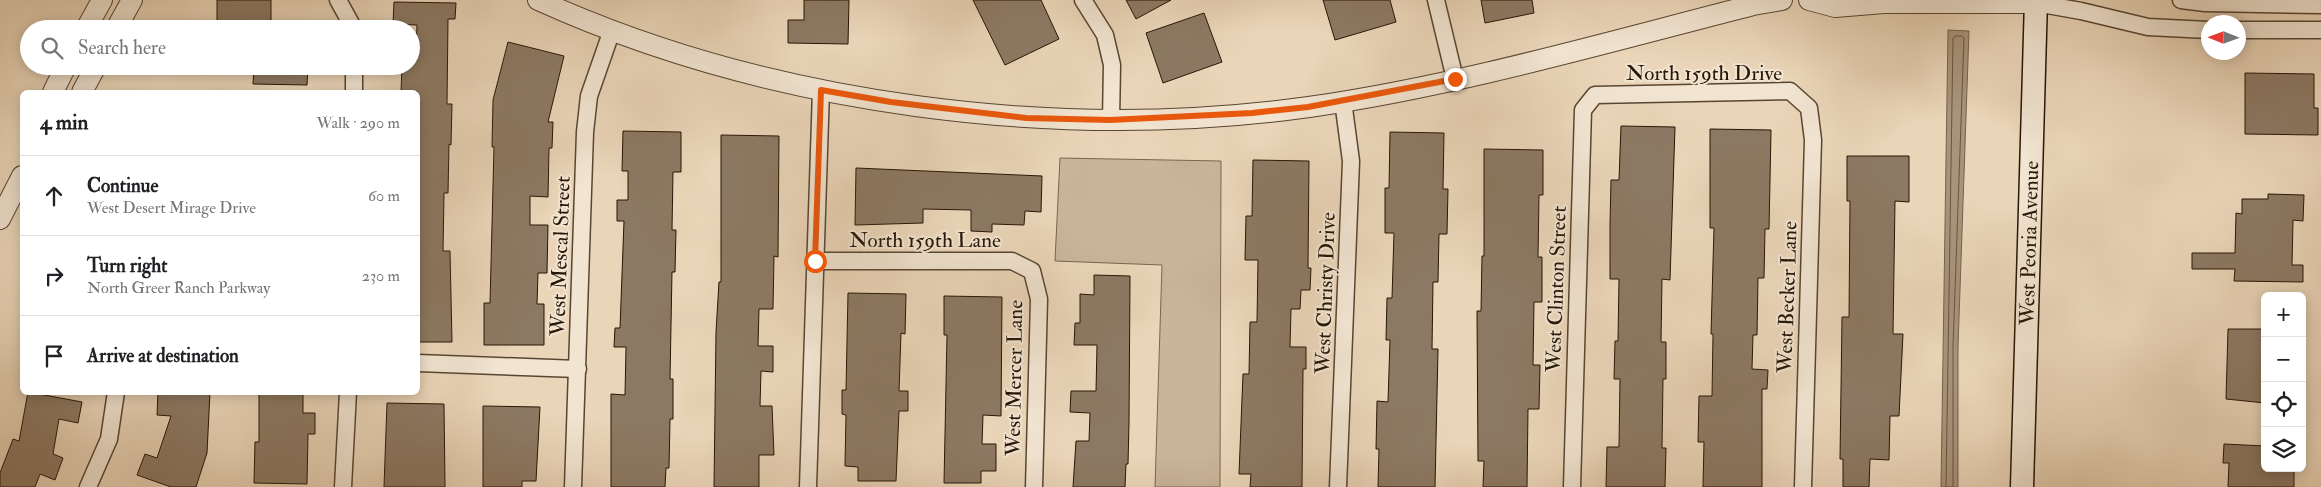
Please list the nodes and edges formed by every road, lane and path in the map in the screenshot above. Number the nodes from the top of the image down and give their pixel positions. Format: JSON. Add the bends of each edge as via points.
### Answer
{"nodes":[{"id":1,"x":102,"y":0,"type":"edge"},
{"id":2,"x":132,"y":0,"type":"edge"},
{"id":3,"x":338,"y":0,"type":"edge"},
{"id":4,"x":538,"y":0,"type":"edge"},
{"id":5,"x":1083,"y":0,"type":"edge"},
{"id":6,"x":1436,"y":0,"type":"edge"},
{"id":7,"x":1782,"y":0,"type":"edge"},
{"id":8,"x":1809,"y":0,"type":"edge"},
{"id":9,"x":2181,"y":0,"type":"edge"},
{"id":10,"x":2036,"y":2,"type":"edge"},
{"id":11,"x":2321,"y":5,"type":"edge"},
{"id":12,"x":91,"y":20,"type":"edge"},
{"id":13,"x":121,"y":20,"type":"edge"},
{"id":14,"x":349,"y":20,"type":"edge"},
{"id":15,"x":612,"y":30,"type":"junction"},
{"id":16,"x":2201,"y":30,"type":"edge"},
{"id":17,"x":2246,"y":30,"type":"edge"},
{"id":18,"x":2321,"y":30,"type":"edge"},
{"id":19,"x":62,"y":75,"type":"edge"},
{"id":20,"x":91,"y":75,"type":"edge"},
{"id":21,"x":354,"y":75,"type":"edge"},
{"id":22,"x":1455,"y":79,"type":"junction"},
{"id":23,"x":54,"y":90,"type":"edge"},
{"id":24,"x":83,"y":90,"type":"edge"},
{"id":25,"x":354,"y":90,"type":"edge"},
{"id":26,"x":821,"y":90,"type":"junction"},
{"id":27,"x":1595,"y":95,"type":"joint"},
{"id":28,"x":1343,"y":101,"type":"junction"},
{"id":29,"x":1809,"y":108,"type":"joint"},
{"id":30,"x":1110,"y":120,"type":"junction"},
{"id":31,"x":20,"y":180,"type":"edge"},
{"id":32,"x":0,"y":219,"type":"edge"},
{"id":33,"x":815,"y":261,"type":"junction"},
{"id":34,"x":1032,"y":271,"type":"joint"},
{"id":35,"x":420,"y":363,"type":"edge"},
{"id":36,"x":578,"y":369,"type":"junction"},
{"id":37,"x":116,"y":395,"type":"edge"},
{"id":38,"x":348,"y":395,"type":"edge"},
{"id":39,"x":88,"y":487,"type":"edge"},
{"id":40,"x":343,"y":487,"type":"edge"},
{"id":41,"x":573,"y":487,"type":"edge"},
{"id":42,"x":808,"y":487,"type":"edge"},
{"id":43,"x":1034,"y":487,"type":"edge"},
{"id":44,"x":1338,"y":487,"type":"edge"},
{"id":45,"x":1572,"y":487,"type":"edge"},
{"id":46,"x":1803,"y":487,"type":"edge"},
{"id":47,"x":2022,"y":487,"type":"edge"}],
"edges":[{"from":1,"to":12,"type":"street"},
{"from":2,"to":13,"type":"street"},
{"from":3,"to":14,"type":"street"},
{"from":4,"to":15,"type":"street"},
{"from":5,"to":30,"type":"street","via":[[1105,35],[1112,65]]},
{"from":6,"to":22,"type":"street"},
{"from":7,"to":22,"type":"street"},
{"from":8,"to":10,"type":"street","via":[[1835,7],[1884,3]]},
{"from":9,"to":11,"type":"street"},
{"from":10,"to":16,"type":"street","via":[[2148,27]]},
{"from":10,"to":47,"type":"main road","name":"West Peoria Avenue"},
{"from":15,"to":26,"type":"street","via":[[744,72]]},
{"from":15,"to":36,"type":"street","name":"West Mescal Street","via":[[590,96],[585,132]]},
{"from":17,"to":18,"type":"street"},
{"from":19,"to":23,"type":"street"},
{"from":20,"to":24,"type":"street"},
{"from":21,"to":25,"type":"street"},
{"from":22,"to":28,"type":"street"},
{"from":26,"to":30,"type":"street","via":[[1026,118]]},
{"from":26,"to":33,"type":"street"},
{"from":27,"to":29,"type":"street","name":"North 159th Drive","via":[[1790,91]]},
{"from":27,"to":45,"type":"street","name":"West Clinton Street","via":[[1583,110]]},
{"from":28,"to":30,"type":"street","via":[[1252,113]]},
{"from":28,"to":44,"type":"street","name":"West Christy Drive","via":[[1351,161]]},
{"from":29,"to":46,"type":"street","name":"West Becker Lane","via":[[1813,140]]},
{"from":31,"to":32,"type":"street"},
{"from":33,"to":34,"type":"street","name":"North 159th Lane","via":[[1012,261]]},
{"from":33,"to":42,"type":"street"},
{"from":34,"to":43,"type":"street","name":"West Mercer Lane","via":[[1039,299]]},
{"from":35,"to":36,"type":"street"},
{"from":36,"to":41,"type":"street","name":"West Mescal Street"},
{"from":37,"to":39,"type":"street","via":[[109,439]]},
{"from":38,"to":40,"type":"street"}]}
